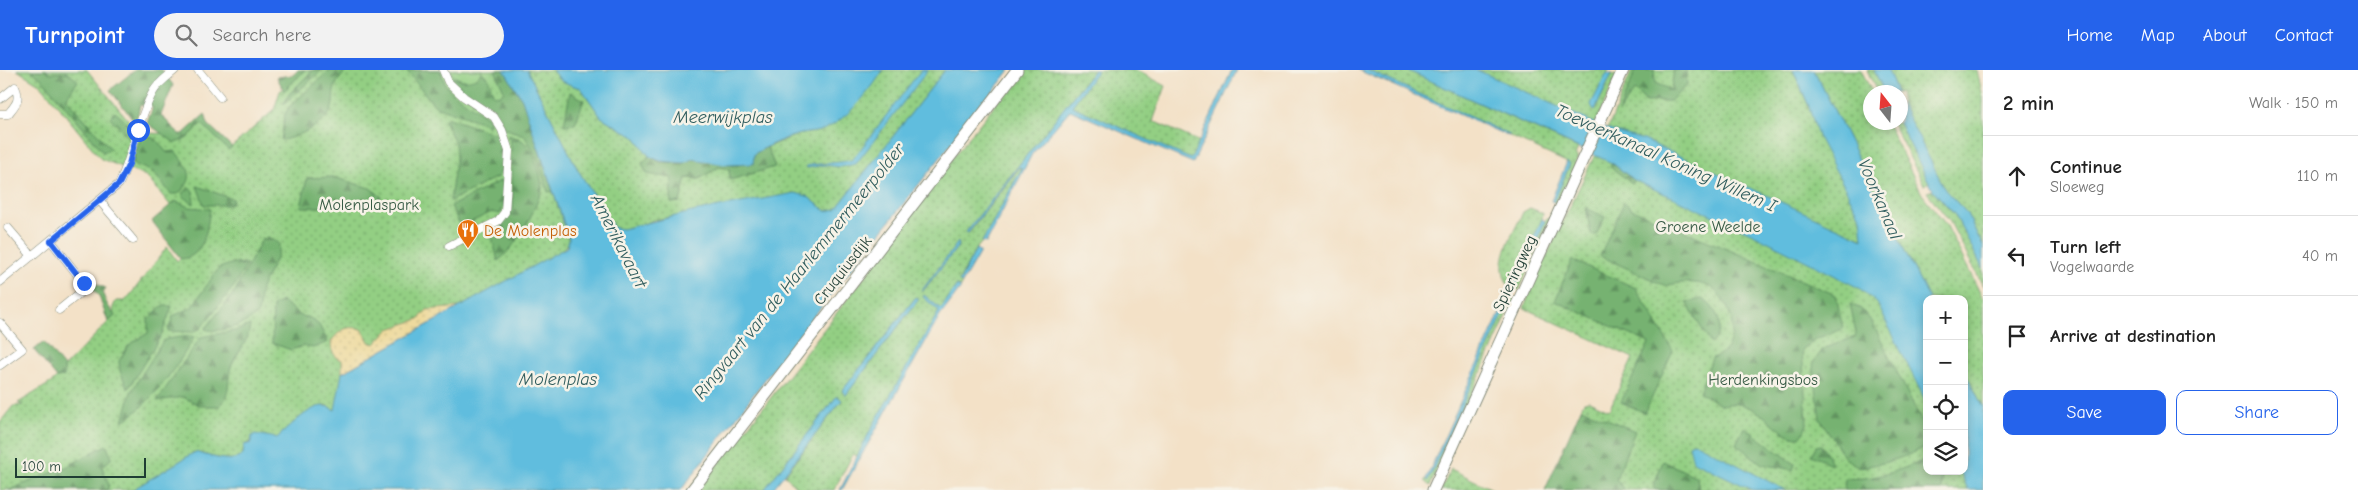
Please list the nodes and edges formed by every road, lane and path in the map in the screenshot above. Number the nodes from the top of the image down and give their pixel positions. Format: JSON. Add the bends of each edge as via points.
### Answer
{"nodes":[{"id":1,"x":175,"y":70,"type":"edge"},
{"id":2,"x":198,"y":70,"type":"edge"},
{"id":3,"x":443,"y":70,"type":"edge"},
{"id":4,"x":1018,"y":70,"type":"edge"},
{"id":5,"x":1623,"y":70,"type":"edge"},
{"id":6,"x":220,"y":97,"type":"dead end"},
{"id":7,"x":0,"y":99,"type":"edge"},
{"id":8,"x":0,"y":114,"type":"edge"},
{"id":9,"x":100,"y":201,"type":"junction"},
{"id":10,"x":8,"y":228,"type":"dead end"},
{"id":11,"x":132,"y":240,"type":"dead end"},
{"id":12,"x":51,"y":241,"type":"junction"},
{"id":13,"x":449,"y":246,"type":"dead end"},
{"id":14,"x":32,"y":256,"type":"junction"},
{"id":15,"x":0,"y":282,"type":"edge"},
{"id":16,"x":59,"y":310,"type":"dead end"},
{"id":17,"x":0,"y":323,"type":"edge"},
{"id":18,"x":0,"y":365,"type":"edge"},
{"id":19,"x":692,"y":490,"type":"edge"},
{"id":20,"x":1433,"y":490,"type":"edge"}],
"edges":[{"from":1,"to":9,"type":"street","via":[[152,92],[129,164],[119,184]]},
{"from":2,"to":6,"type":"street"},
{"from":3,"to":13,"type":"street","via":[[448,82],[464,97],[494,117],[509,151],[506,212],[498,221]]},
{"from":4,"to":19,"type":"street","name":"Cruquiusdijk"},
{"from":5,"to":20,"type":"street","name":"Spieringweg"},
{"from":7,"to":8,"type":"street","via":[[15,87],[19,95],[18,102],[8,114]]},
{"from":9,"to":11,"type":"street"},
{"from":9,"to":12,"type":"street"},
{"from":10,"to":14,"type":"street"},
{"from":12,"to":14,"type":"street"},
{"from":12,"to":16,"type":"street","via":[[84,283],[81,292]]},
{"from":14,"to":15,"type":"street"},
{"from":17,"to":18,"type":"street","via":[[22,348]]}]}
